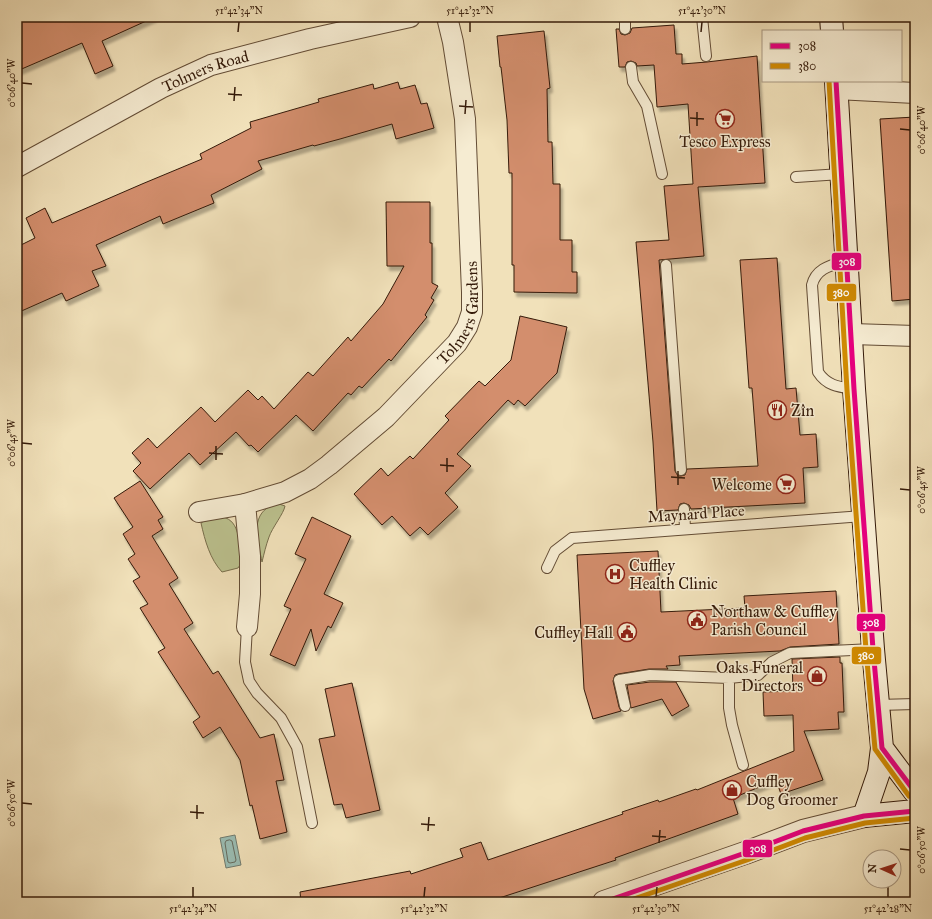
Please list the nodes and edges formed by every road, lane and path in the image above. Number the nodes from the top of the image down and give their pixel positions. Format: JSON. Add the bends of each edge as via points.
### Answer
{"nodes":[{"id":1,"x":410,"y":17,"type":"edge"},
{"id":2,"x":447,"y":17,"type":"edge"},
{"id":3,"x":625,"y":17,"type":"edge"},
{"id":4,"x":702,"y":17,"type":"edge"},
{"id":5,"x":831,"y":17,"type":"edge"},
{"id":6,"x":625,"y":29,"type":"dead end"},
{"id":7,"x":832,"y":30,"type":"edge"},
{"id":8,"x":706,"y":56,"type":"dead end"},
{"id":9,"x":631,"y":67,"type":"dead end"},
{"id":10,"x":836,"y":85,"type":"edge"},
{"id":11,"x":915,"y":93,"type":"edge"},
{"id":12,"x":17,"y":167,"type":"edge"},
{"id":13,"x":662,"y":174,"type":"dead end"},
{"id":14,"x":841,"y":174,"type":"junction"},
{"id":15,"x":796,"y":177,"type":"dead end"},
{"id":16,"x":847,"y":260,"type":"junction"},
{"id":17,"x":666,"y":265,"type":"dead end"},
{"id":18,"x":852,"y":334,"type":"junction"},
{"id":19,"x":915,"y":336,"type":"edge"},
{"id":20,"x":854,"y":389,"type":"junction"},
{"id":21,"x":681,"y":470,"type":"dead end"},
{"id":22,"x":245,"y":504,"type":"junction"},
{"id":23,"x":684,"y":510,"type":"dead end"},
{"id":24,"x":199,"y":512,"type":"dead end"},
{"id":25,"x":864,"y":516,"type":"junction"},
{"id":26,"x":685,"y":528,"type":"junction"},
{"id":27,"x":547,"y":568,"type":"dead end"},
{"id":28,"x":248,"y":627,"type":"joint"},
{"id":29,"x":873,"y":649,"type":"junction"},
{"id":30,"x":730,"y":678,"type":"junction"},
{"id":31,"x":915,"y":704,"type":"edge"},
{"id":32,"x":878,"y":705,"type":"junction"},
{"id":33,"x":625,"y":706,"type":"dead end"},
{"id":34,"x":882,"y":748,"type":"junction"},
{"id":35,"x":743,"y":765,"type":"dead end"},
{"id":36,"x":915,"y":792,"type":"edge"},
{"id":37,"x":915,"y":811,"type":"edge"},
{"id":38,"x":864,"y":816,"type":"junction"},
{"id":39,"x":312,"y":823,"type":"dead end"},
{"id":40,"x":604,"y":902,"type":"edge"}],
"edges":[{"from":1,"to":12,"type":"street","name":"Tolmers Road","via":[[310,39],[211,65],[161,88]]},
{"from":2,"to":22,"type":"street","name":"Tolmers Gardens","via":[[465,119],[472,292],[472,312],[467,327],[457,343],[386,417],[329,465],[285,492]]},
{"from":3,"to":6,"type":"lane"},
{"from":4,"to":8,"type":"lane"},
{"from":5,"to":7,"type":"main road"},
{"from":9,"to":13,"type":"lane","via":[[633,82],[647,106]]},
{"from":10,"to":11,"type":"street"},
{"from":10,"to":14,"type":"main road"},
{"from":14,"to":15,"type":"lane"},
{"from":14,"to":16,"type":"main road"},
{"from":16,"to":18,"type":"main road"},
{"from":16,"to":20,"type":"lane","via":[[827,266],[813,279],[812,284],[818,372],[829,384]]},
{"from":17,"to":21,"type":"lane"},
{"from":18,"to":19,"type":"street"},
{"from":18,"to":20,"type":"main road"},
{"from":20,"to":25,"type":"main road"},
{"from":22,"to":24,"type":"street","name":"Tolmers Gardens"},
{"from":22,"to":28,"type":"street","via":[[250,556]]},
{"from":23,"to":26,"type":"lane"},
{"from":25,"to":26,"type":"lane","name":"Maynard Place"},
{"from":25,"to":29,"type":"main road"},
{"from":26,"to":27,"type":"lane","name":"Maynard Place","via":[[572,538],[555,551]]},
{"from":28,"to":39,"type":"lane","via":[[245,662],[249,681],[281,718],[297,747]]},
{"from":29,"to":30,"type":"lane","via":[[790,653],[772,662],[758,675]]},
{"from":29,"to":32,"type":"main road"},
{"from":30,"to":33,"type":"lane","via":[[650,675],[619,680]]},
{"from":30,"to":35,"type":"lane","via":[[729,708]]},
{"from":31,"to":32,"type":"lane"},
{"from":32,"to":34,"type":"main road"},
{"from":34,"to":36,"type":"main road"},
{"from":34,"to":38,"type":"main road","via":[[879,772]]},
{"from":37,"to":38,"type":"main road"},
{"from":38,"to":40,"type":"main road","via":[[803,831]]}]}
